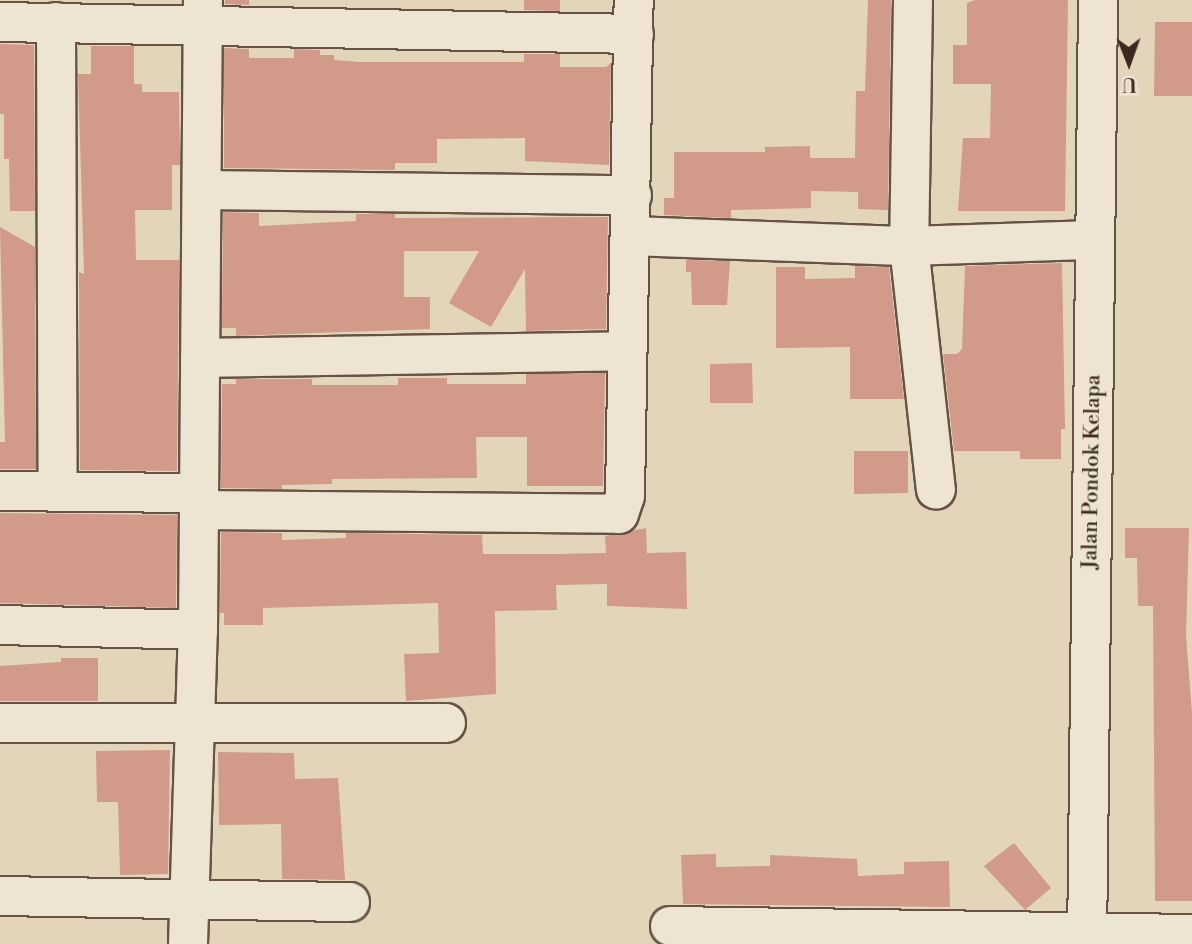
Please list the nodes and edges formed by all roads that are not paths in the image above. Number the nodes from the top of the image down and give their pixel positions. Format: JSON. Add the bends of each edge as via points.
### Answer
{"nodes":[{"id":1,"x":913,"y":0,"type":"edge"},
{"id":2,"x":1098,"y":0,"type":"edge"},
{"id":3,"x":203,"y":13,"type":"edge"},
{"id":4,"x":634,"y":17,"type":"edge"},
{"id":5,"x":0,"y":22,"type":"edge"},
{"id":6,"x":56,"y":22,"type":"junction"},
{"id":7,"x":202,"y":190,"type":"junction"},
{"id":8,"x":632,"y":195,"type":"junction"},
{"id":9,"x":631,"y":236,"type":"junction"},
{"id":10,"x":1094,"y":240,"type":"junction"},
{"id":11,"x":909,"y":246,"type":"junction"},
{"id":12,"x":624,"y":351,"type":"junction"},
{"id":13,"x":200,"y":358,"type":"junction"},
{"id":14,"x":936,"y":490,"type":"dead end"},
{"id":15,"x":0,"y":491,"type":"edge"},
{"id":16,"x":58,"y":492,"type":"junction"},
{"id":17,"x":199,"y":501,"type":"junction"},
{"id":18,"x":0,"y":625,"type":"edge"},
{"id":19,"x":198,"y":630,"type":"junction"},
{"id":20,"x":0,"y":723,"type":"edge"},
{"id":21,"x":446,"y":723,"type":"dead end"},
{"id":22,"x":193,"y":724,"type":"junction"},
{"id":23,"x":0,"y":897,"type":"edge"},
{"id":24,"x":186,"y":900,"type":"junction"},
{"id":25,"x":350,"y":902,"type":"dead end"},
{"id":26,"x":670,"y":926,"type":"dead end"},
{"id":27,"x":1192,"y":934,"type":"edge"},
{"id":28,"x":1087,"y":938,"type":"edge"},
{"id":29,"x":188,"y":944,"type":"edge"}],
"edges":[{"from":1,"to":11,"type":"street"},
{"from":2,"to":10,"type":"street","name":"Jalan Pondok Kelapa"},
{"from":3,"to":4,"type":"street"},
{"from":3,"to":6,"type":"street"},
{"from":3,"to":7,"type":"street"},
{"from":4,"to":8,"type":"street"},
{"from":5,"to":6,"type":"street"},
{"from":6,"to":16,"type":"street"},
{"from":7,"to":8,"type":"street"},
{"from":7,"to":13,"type":"street"},
{"from":8,"to":9,"type":"street"},
{"from":9,"to":11,"type":"street"},
{"from":9,"to":12,"type":"street"},
{"from":10,"to":11,"type":"street"},
{"from":10,"to":28,"type":"street","name":"Jalan Pondok Kelapa"},
{"from":11,"to":14,"type":"street"},
{"from":12,"to":13,"type":"street"},
{"from":12,"to":17,"type":"street","via":[[625,496],[619,513]]},
{"from":13,"to":17,"type":"street"},
{"from":15,"to":16,"type":"street"},
{"from":16,"to":17,"type":"street"},
{"from":17,"to":19,"type":"street"},
{"from":18,"to":19,"type":"street"},
{"from":19,"to":22,"type":"street"},
{"from":20,"to":22,"type":"street"},
{"from":21,"to":22,"type":"street"},
{"from":22,"to":24,"type":"street"},
{"from":23,"to":24,"type":"street"},
{"from":24,"to":25,"type":"street"},
{"from":24,"to":29,"type":"street"},
{"from":26,"to":28,"type":"street"},
{"from":27,"to":28,"type":"street"}]}
